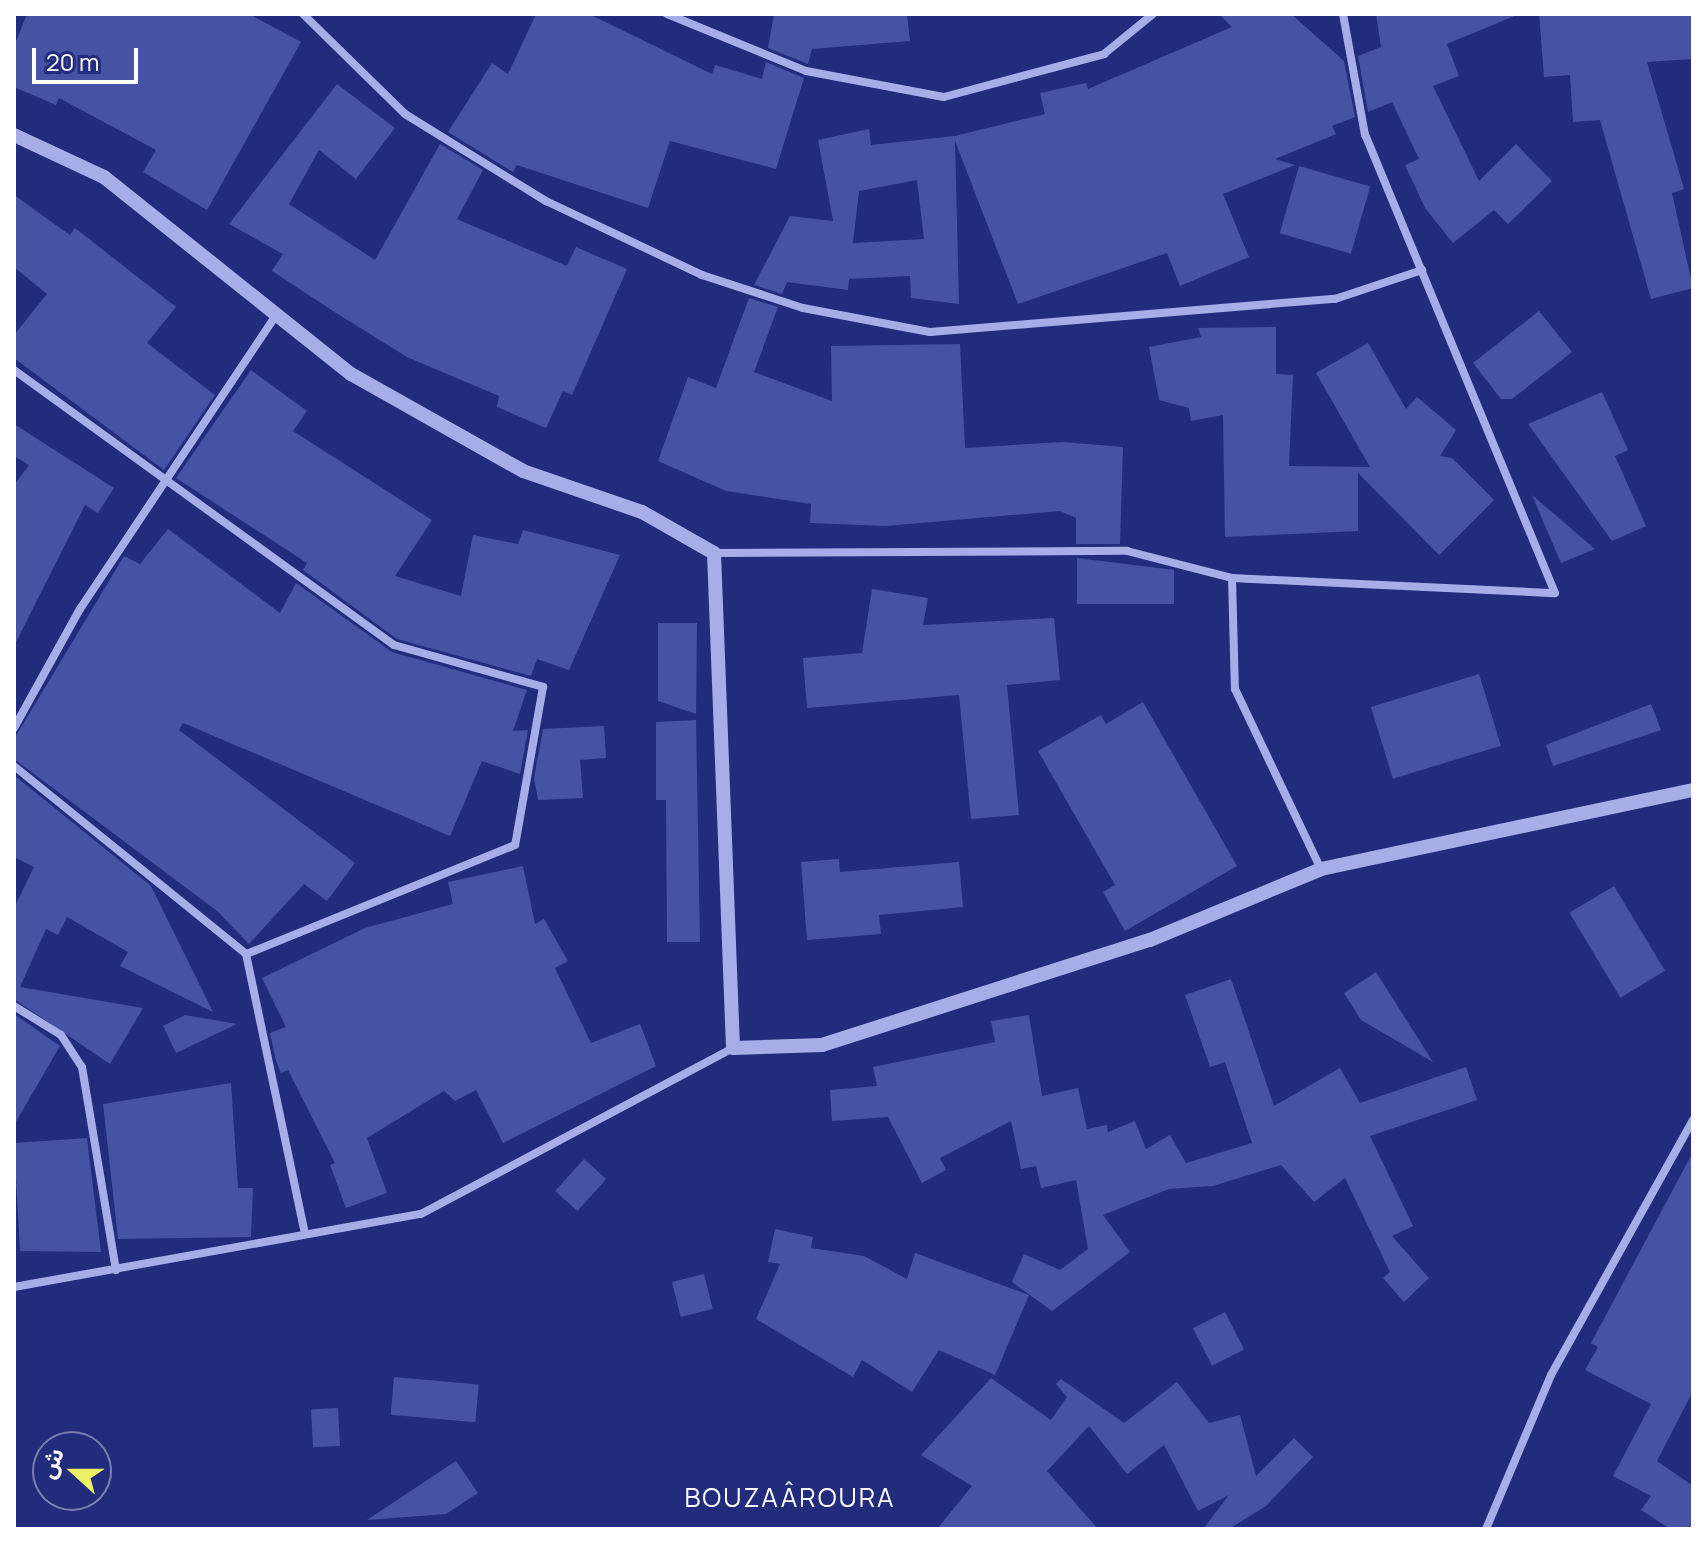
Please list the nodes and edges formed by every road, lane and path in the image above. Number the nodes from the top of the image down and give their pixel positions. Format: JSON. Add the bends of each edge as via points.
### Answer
{"nodes":[{"id":1,"x":303,"y":14,"type":"edge"},
{"id":2,"x":667,"y":14,"type":"edge"},
{"id":3,"x":1153,"y":14,"type":"edge"},
{"id":4,"x":1343,"y":14,"type":"edge"},
{"id":5,"x":14,"y":135,"type":"edge"},
{"id":6,"x":1422,"y":270,"type":"junction"},
{"id":7,"x":278,"y":312,"type":"junction"},
{"id":8,"x":14,"y":370,"type":"edge"},
{"id":9,"x":165,"y":475,"type":"junction"},
{"id":10,"x":714,"y":553,"type":"junction"},
{"id":11,"x":1232,"y":578,"type":"junction"},
{"id":12,"x":14,"y":728,"type":"edge"},
{"id":13,"x":14,"y":766,"type":"edge"},
{"id":14,"x":1693,"y":790,"type":"edge"},
{"id":15,"x":1321,"y":869,"type":"junction"},
{"id":16,"x":246,"y":954,"type":"junction"},
{"id":17,"x":14,"y":1006,"type":"edge"},
{"id":18,"x":733,"y":1048,"type":"junction"},
{"id":19,"x":1693,"y":1120,"type":"edge"},
{"id":20,"x":305,"y":1233,"type":"junction"},
{"id":21,"x":116,"y":1270,"type":"junction"},
{"id":22,"x":14,"y":1287,"type":"edge"},
{"id":23,"x":1486,"y":1529,"type":"edge"}],
"edges":[{"from":1,"to":6,"type":"street","via":[[405,114],[546,201],[702,275],[803,308],[930,332],[1335,299]]},
{"from":2,"to":3,"type":"street","via":[[806,71],[944,97],[1104,54]]},
{"from":4,"to":6,"type":"street","via":[[1365,135]]},
{"from":5,"to":7,"type":"street","via":[[104,177]]},
{"from":6,"to":11,"type":"street","via":[[1555,593]]},
{"from":7,"to":9,"type":"street"},
{"from":7,"to":10,"type":"street","via":[[351,374],[523,471],[642,512]]},
{"from":8,"to":9,"type":"street"},
{"from":9,"to":12,"type":"street"},
{"from":9,"to":16,"type":"street","via":[[394,645],[543,687],[515,845]]},
{"from":10,"to":11,"type":"street","via":[[1127,551]]},
{"from":10,"to":18,"type":"street"},
{"from":11,"to":15,"type":"street","via":[[1235,689]]},
{"from":13,"to":16,"type":"street"},
{"from":14,"to":15,"type":"street"},
{"from":15,"to":18,"type":"street","via":[[1150,940],[822,1045]]},
{"from":16,"to":20,"type":"street"},
{"from":17,"to":21,"type":"street","via":[[61,1035],[82,1067]]},
{"from":18,"to":20,"type":"street","via":[[421,1214]]},
{"from":19,"to":23,"type":"street","via":[[1551,1375]]},
{"from":20,"to":21,"type":"street"},
{"from":21,"to":22,"type":"street"}]}
